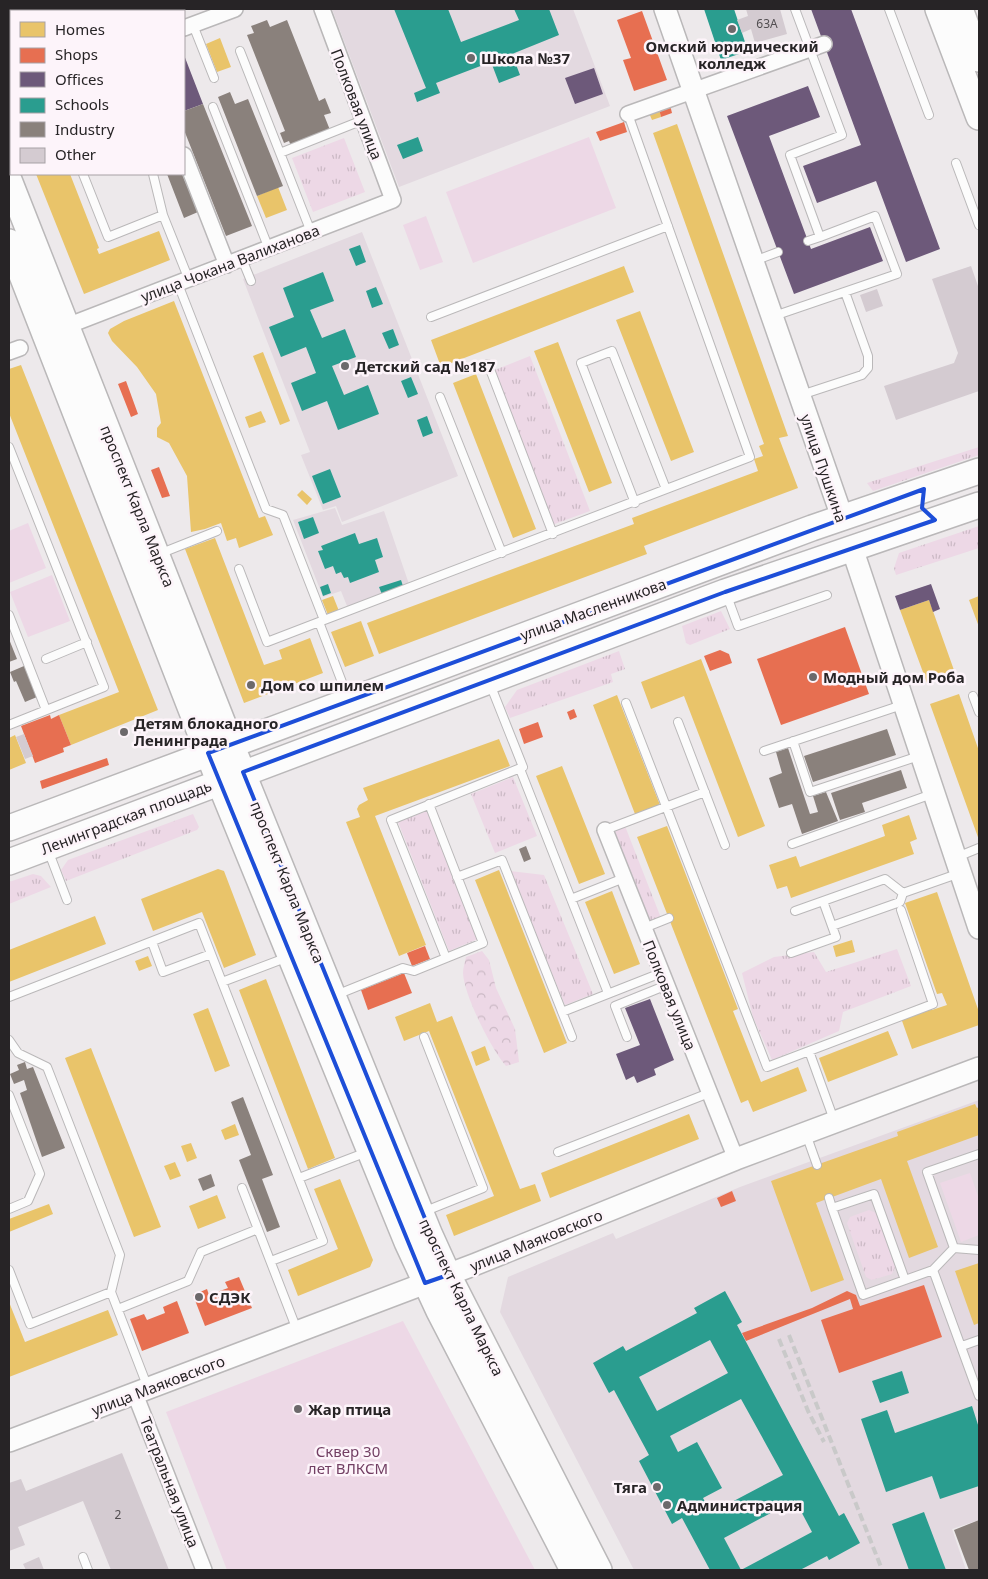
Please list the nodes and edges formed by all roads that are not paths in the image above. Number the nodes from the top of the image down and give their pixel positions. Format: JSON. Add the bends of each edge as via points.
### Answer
{"nodes":[{"id":1,"x":235,"y":9,"type":"edge"},
{"id":2,"x":322,"y":9,"type":"edge"},
{"id":3,"x":665,"y":9,"type":"edge"},
{"id":4,"x":795,"y":9,"type":"edge"},
{"id":5,"x":889,"y":9,"type":"edge"},
{"id":6,"x":938,"y":9,"type":"edge"},
{"id":7,"x":960,"y":9,"type":"edge"},
{"id":8,"x":188,"y":27,"type":"edge"},
{"id":9,"x":817,"y":47,"type":"junction"},
{"id":10,"x":240,"y":51,"type":"dead end"},
{"id":11,"x":979,"y":60,"type":"edge"},
{"id":12,"x":214,"y":78,"type":"dead end"},
{"id":13,"x":695,"y":90,"type":"junction"},
{"id":14,"x":213,"y":107,"type":"dead end"},
{"id":15,"x":628,"y":114,"type":"joint"},
{"id":16,"x":929,"y":115,"type":"dead end"},
{"id":17,"x":979,"y":117,"type":"edge"},
{"id":18,"x":363,"y":120,"type":"junction"},
{"id":19,"x":280,"y":153,"type":"junction"},
{"id":20,"x":185,"y":158,"type":"edge"},
{"id":21,"x":956,"y":163,"type":"dead end"},
{"id":22,"x":83,"y":175,"type":"edge"},
{"id":23,"x":154,"y":175,"type":"edge"},
{"id":24,"x":9,"y":180,"type":"edge"},
{"id":25,"x":394,"y":200,"type":"joint"},
{"id":26,"x":164,"y":215,"type":"junction"},
{"id":27,"x":979,"y":225,"type":"edge"},
{"id":28,"x":668,"y":226,"type":"junction"},
{"id":29,"x":311,"y":232,"type":"junction"},
{"id":30,"x":820,"y":237,"type":"junction"},
{"id":31,"x":808,"y":241,"type":"dead end"},
{"id":32,"x":9,"y":242,"type":"edge"},
{"id":33,"x":269,"y":249,"type":"junction"},
{"id":34,"x":778,"y":252,"type":"dead end"},
{"id":35,"x":242,"y":259,"type":"junction"},
{"id":36,"x":754,"y":261,"type":"junction"},
{"id":37,"x":227,"y":265,"type":"junction"},
{"id":38,"x":251,"y":281,"type":"dead end"},
{"id":39,"x":184,"y":282,"type":"junction"},
{"id":40,"x":845,"y":292,"type":"junction"},
{"id":41,"x":431,"y":317,"type":"dead end"},
{"id":42,"x":772,"y":317,"type":"junction"},
{"id":43,"x":67,"y":326,"type":"junction"},
{"id":44,"x":488,"y":364,"type":"dead end"},
{"id":45,"x":800,"y":396,"type":"junction"},
{"id":46,"x":440,"y":397,"type":"dead end"},
{"id":47,"x":9,"y":447,"type":"edge"},
{"id":48,"x":979,"y":471,"type":"edge"},
{"id":49,"x":666,"y":489,"type":"junction"},
{"id":50,"x":924,"y":489,"type":"junction"},
{"id":51,"x":635,"y":503,"type":"junction"},
{"id":52,"x":979,"y":506,"type":"edge"},
{"id":53,"x":842,"y":517,"type":"junction"},
{"id":54,"x":934,"y":520,"type":"junction"},
{"id":55,"x":217,"y":531,"type":"dead end"},
{"id":56,"x":553,"y":534,"type":"junction"},
{"id":57,"x":852,"y":548,"type":"junction"},
{"id":58,"x":502,"y":553,"type":"junction"},
{"id":59,"x":157,"y":554,"type":"junction"},
{"id":60,"x":239,"y":569,"type":"dead end"},
{"id":61,"x":725,"y":592,"type":"junction"},
{"id":62,"x":827,"y":595,"type":"dead end"},
{"id":63,"x":9,"y":615,"type":"edge"},
{"id":64,"x":322,"y":621,"type":"junction"},
{"id":65,"x":87,"y":642,"type":"junction"},
{"id":66,"x":46,"y":659,"type":"dead end"},
{"id":67,"x":489,"y":681,"type":"junction"},
{"id":68,"x":973,"y":696,"type":"dead end"},
{"id":69,"x":348,"y":700,"type":"junction"},
{"id":70,"x":626,"y":704,"type":"dead end"},
{"id":71,"x":904,"y":704,"type":"junction"},
{"id":72,"x":46,"y":710,"type":"junction"},
{"id":73,"x":979,"y":712,"type":"edge"},
{"id":74,"x":678,"y":722,"type":"dead end"},
{"id":75,"x":9,"y":724,"type":"edge"},
{"id":76,"x":793,"y":741,"type":"junction"},
{"id":77,"x":231,"y":744,"type":"junction"},
{"id":78,"x":764,"y":751,"type":"dead end"},
{"id":79,"x":208,"y":753,"type":"junction"},
{"id":80,"x":921,"y":755,"type":"junction"},
{"id":81,"x":520,"y":769,"type":"junction"},
{"id":82,"x":243,"y":772,"type":"junction"},
{"id":83,"x":219,"y":781,"type":"junction"},
{"id":84,"x":704,"y":792,"type":"junction"},
{"id":85,"x":934,"y":793,"type":"junction"},
{"id":86,"x":429,"y":804,"type":"junction"},
{"id":87,"x":666,"y":807,"type":"junction"},
{"id":88,"x":9,"y":828,"type":"edge"},
{"id":89,"x":605,"y":830,"type":"joint"},
{"id":90,"x":792,"y":844,"type":"dead end"},
{"id":91,"x":725,"y":846,"type":"dead end"},
{"id":92,"x":47,"y":848,"type":"junction"},
{"id":93,"x":979,"y":848,"type":"edge"},
{"id":94,"x":9,"y":862,"type":"edge"},
{"id":95,"x":958,"y":865,"type":"junction"},
{"id":96,"x":457,"y":878,"type":"junction"},
{"id":97,"x":624,"y":878,"type":"junction"},
{"id":98,"x":902,"y":893,"type":"junction"},
{"id":99,"x":571,"y":899,"type":"junction"},
{"id":100,"x":67,"y":900,"type":"dead end"},
{"id":101,"x":824,"y":901,"type":"junction"},
{"id":102,"x":901,"y":910,"type":"dead end"},
{"id":103,"x":795,"y":911,"type":"dead end"},
{"id":104,"x":669,"y":918,"type":"dead end"},
{"id":105,"x":832,"y":926,"type":"junction"},
{"id":106,"x":644,"y":928,"type":"junction"},
{"id":107,"x":979,"y":928,"type":"edge"},
{"id":108,"x":152,"y":942,"type":"junction"},
{"id":109,"x":791,"y":953,"type":"dead end"},
{"id":110,"x":211,"y":954,"type":"junction"},
{"id":111,"x":292,"y":955,"type":"junction"},
{"id":112,"x":446,"y":958,"type":"junction"},
{"id":113,"x":664,"y":979,"type":"junction"},
{"id":114,"x":222,"y":982,"type":"junction"},
{"id":115,"x":608,"y":993,"type":"junction"},
{"id":116,"x":334,"y":995,"type":"junction"},
{"id":117,"x":9,"y":997,"type":"edge"},
{"id":118,"x":562,"y":1012,"type":"junction"},
{"id":119,"x":424,"y":1037,"type":"dead end"},
{"id":120,"x":572,"y":1037,"type":"dead end"},
{"id":121,"x":627,"y":1037,"type":"dead end"},
{"id":122,"x":9,"y":1040,"type":"edge"},
{"id":123,"x":809,"y":1052,"type":"junction"},
{"id":124,"x":979,"y":1068,"type":"edge"},
{"id":125,"x":709,"y":1093,"type":"junction"},
{"id":126,"x":9,"y":1095,"type":"edge"},
{"id":127,"x":835,"y":1122,"type":"junction"},
{"id":128,"x":805,"y":1133,"type":"junction"},
{"id":129,"x":370,"y":1151,"type":"junction"},
{"id":130,"x":558,"y":1152,"type":"dead end"},
{"id":131,"x":979,"y":1154,"type":"edge"},
{"id":132,"x":736,"y":1159,"type":"junction"},
{"id":133,"x":817,"y":1165,"type":"dead end"},
{"id":134,"x":299,"y":1178,"type":"junction"},
{"id":135,"x":242,"y":1188,"type":"dead end"},
{"id":136,"x":829,"y":1198,"type":"dead end"},
{"id":137,"x":832,"y":1208,"type":"junction"},
{"id":138,"x":9,"y":1209,"type":"edge"},
{"id":139,"x":421,"y":1212,"type":"junction"},
{"id":140,"x":258,"y":1230,"type":"junction"},
{"id":141,"x":954,"y":1248,"type":"junction"},
{"id":142,"x":979,"y":1250,"type":"edge"},
{"id":143,"x":271,"y":1262,"type":"junction"},
{"id":144,"x":9,"y":1270,"type":"edge"},
{"id":145,"x":934,"y":1270,"type":"junction"},
{"id":146,"x":437,"y":1279,"type":"junction"},
{"id":147,"x":905,"y":1280,"type":"junction"},
{"id":148,"x":111,"y":1292,"type":"junction"},
{"id":149,"x":118,"y":1309,"type":"junction"},
{"id":150,"x":298,"y":1332,"type":"junction"},
{"id":151,"x":979,"y":1340,"type":"edge"},
{"id":152,"x":962,"y":1346,"type":"junction"},
{"id":153,"x":142,"y":1391,"type":"junction"},
{"id":154,"x":979,"y":1395,"type":"edge"},
{"id":155,"x":9,"y":1441,"type":"edge"},
{"id":156,"x":82,"y":1557,"type":"dead end"},
{"id":157,"x":88,"y":1570,"type":"edge"},
{"id":158,"x":204,"y":1570,"type":"edge"},
{"id":159,"x":573,"y":1570,"type":"edge"},
{"id":160,"x":600,"y":1570,"type":"edge"}],
"edges":[{"from":1,"to":8,"type":"street"},
{"from":2,"to":18,"type":"street","name":"Полковая улица"},
{"from":3,"to":13,"type":"main road","name":"улица Пушкина"},
{"from":4,"to":9,"type":"lane"},
{"from":5,"to":16,"type":"lane"},
{"from":6,"to":17,"type":"main road"},
{"from":7,"to":11,"type":"main road"},
{"from":8,"to":12,"type":"lane"},
{"from":9,"to":13,"type":"street"},
{"from":9,"to":30,"type":"lane","via":[[842,135],[790,155]]},
{"from":10,"to":19,"type":"lane"},
{"from":13,"to":15,"type":"street"},
{"from":13,"to":36,"type":"main road","name":"улица Пушкина"},
{"from":14,"to":33,"type":"lane"},
{"from":15,"to":28,"type":"lane"},
{"from":18,"to":19,"type":"lane"},
{"from":18,"to":25,"type":"street","name":"Полковая улица"},
{"from":19,"to":29,"type":"lane"},
{"from":20,"to":37,"type":"street"},
{"from":21,"to":27,"type":"lane"},
{"from":22,"to":26,"type":"lane","via":[[108,237]]},
{"from":23,"to":26,"type":"lane"},
{"from":24,"to":43,"type":"main road","name":"проспект Карла Маркса"},
{"from":25,"to":29,"type":"street","name":"улица Чокана Валиханова"},
{"from":26,"to":39,"type":"lane"},
{"from":28,"to":41,"type":"lane"},
{"from":28,"to":49,"type":"lane","via":[[750,457]]},
{"from":29,"to":33,"type":"street","name":"улица Чокана Валиханова"},
{"from":30,"to":31,"type":"lane"},
{"from":30,"to":40,"type":"lane","via":[[875,216],[897,274]]},
{"from":32,"to":79,"type":"main road","name":"проспект Карла Маркса"},
{"from":33,"to":35,"type":"street","name":"улица Чокана Валиханова"},
{"from":34,"to":36,"type":"lane"},
{"from":35,"to":37,"type":"street","name":"улица Чокана Валиханова"},
{"from":35,"to":38,"type":"lane"},
{"from":36,"to":42,"type":"main road","name":"улица Пушкина"},
{"from":37,"to":39,"type":"street","name":"улица Чокана Валиханова"},
{"from":39,"to":43,"type":"street","name":"улица Чокана Валиханова"},
{"from":39,"to":64,"type":"lane","via":[[266,509],[283,515]]},
{"from":40,"to":42,"type":"lane"},
{"from":40,"to":45,"type":"lane","via":[[868,356],[868,368],[862,375]]},
{"from":42,"to":45,"type":"main road","name":"улица Пушкина"},
{"from":43,"to":59,"type":"main road","name":"проспект Карла Маркса"},
{"from":44,"to":56,"type":"lane"},
{"from":45,"to":53,"type":"main road","name":"улица Пушкина"},
{"from":46,"to":58,"type":"lane"},
{"from":47,"to":65,"type":"lane"},
{"from":48,"to":50,"type":"main road","name":"улица Масленникова"},
{"from":49,"to":51,"type":"lane"},
{"from":49,"to":51,"type":"lane","via":[[612,351],[581,363]]},
{"from":50,"to":53,"type":"main road","name":"улица Масленникова"},
{"from":50,"to":54,"type":"main road","via":[[922,508]]},
{"from":51,"to":56,"type":"lane"},
{"from":52,"to":54,"type":"main road","name":"улица Масленникова"},
{"from":53,"to":57,"type":"main road","name":"улица Пушкина"},
{"from":53,"to":69,"type":"main road","name":"улица Масленникова"},
{"from":54,"to":57,"type":"main road","name":"улица Масленникова"},
{"from":55,"to":59,"type":"lane"},
{"from":56,"to":58,"type":"lane"},
{"from":57,"to":61,"type":"main road","name":"улица Масленникова"},
{"from":57,"to":71,"type":"main road","name":"улица Пушкина"},
{"from":58,"to":64,"type":"lane"},
{"from":59,"to":77,"type":"main road","name":"проспект Карла Маркса"},
{"from":60,"to":64,"type":"lane","via":[[267,642]]},
{"from":61,"to":62,"type":"lane","via":[[738,626]]},
{"from":61,"to":67,"type":"main road","name":"улица Масленникова"},
{"from":63,"to":72,"type":"lane"},
{"from":64,"to":69,"type":"lane"},
{"from":65,"to":66,"type":"lane"},
{"from":65,"to":72,"type":"lane","via":[[104,687]]},
{"from":67,"to":81,"type":"lane","via":[[523,767]]},
{"from":67,"to":82,"type":"main road","name":"улица Масленникова"},
{"from":68,"to":73,"type":"lane"},
{"from":69,"to":77,"type":"main road","name":"улица Масленникова"},
{"from":70,"to":87,"type":"lane"},
{"from":71,"to":76,"type":"lane"},
{"from":71,"to":80,"type":"main road","name":"улица Пушкина"},
{"from":72,"to":75,"type":"lane"},
{"from":74,"to":84,"type":"lane"},
{"from":76,"to":78,"type":"lane"},
{"from":76,"to":80,"type":"lane","via":[[810,792]]},
{"from":77,"to":79,"type":"main road","name":"улица Масленникова"},
{"from":77,"to":82,"type":"main road","name":"проспект Карла Маркса"},
{"from":79,"to":83,"type":"main road","name":"проспект Карла Маркса"},
{"from":79,"to":88,"type":"main road","name":"Ленинградская площадь"},
{"from":80,"to":85,"type":"main road","name":"улица Пушкина"},
{"from":81,"to":86,"type":"lane"},
{"from":81,"to":99,"type":"lane"},
{"from":82,"to":83,"type":"main road","name":"Ленинградская площадь"},
{"from":82,"to":116,"type":"main road","name":"проспект Карла Маркса"},
{"from":83,"to":92,"type":"main road","name":"Ленинградская площадь"},
{"from":83,"to":111,"type":"main road","name":"проспект Карла Маркса"},
{"from":84,"to":87,"type":"lane"},
{"from":84,"to":91,"type":"lane"},
{"from":85,"to":90,"type":"lane"},
{"from":85,"to":95,"type":"main road","name":"улица Пушкина"},
{"from":86,"to":96,"type":"lane"},
{"from":86,"to":112,"type":"lane","via":[[391,820]]},
{"from":87,"to":89,"type":"lane"},
{"from":87,"to":123,"type":"lane","via":[[701,906],[767,1068]]},
{"from":89,"to":97,"type":"street","name":"Полковая улица"},
{"from":92,"to":94,"type":"main road","name":"Ленинградская площадь"},
{"from":92,"to":100,"type":"lane"},
{"from":93,"to":95,"type":"lane"},
{"from":95,"to":98,"type":"lane"},
{"from":95,"to":107,"type":"main road","name":"улица Пушкина"},
{"from":96,"to":112,"type":"lane","via":[[484,943]]},
{"from":96,"to":118,"type":"lane","via":[[502,860]]},
{"from":97,"to":99,"type":"lane"},
{"from":97,"to":106,"type":"street","name":"Полковая улица"},
{"from":98,"to":101,"type":"lane","via":[[885,879]]},
{"from":98,"to":105,"type":"lane","via":[[900,902]]},
{"from":99,"to":115,"type":"lane"},
{"from":101,"to":103,"type":"lane"},
{"from":101,"to":105,"type":"lane"},
{"from":102,"to":123,"type":"lane","via":[[933,1004]]},
{"from":104,"to":106,"type":"lane"},
{"from":105,"to":109,"type":"lane","via":[[836,937]]},
{"from":106,"to":113,"type":"street","name":"Полковая улица"},
{"from":108,"to":110,"type":"lane","via":[[163,972]]},
{"from":108,"to":110,"type":"lane","via":[[199,923]]},
{"from":108,"to":117,"type":"lane"},
{"from":110,"to":114,"type":"lane"},
{"from":111,"to":114,"type":"lane"},
{"from":111,"to":129,"type":"main road","name":"проспект Карла Маркса"},
{"from":112,"to":116,"type":"lane","via":[[414,971],[403,968]]},
{"from":113,"to":115,"type":"lane"},
{"from":113,"to":121,"type":"lane","via":[[615,1006]]},
{"from":113,"to":125,"type":"street","name":"Полковая улица"},
{"from":114,"to":134,"type":"lane"},
{"from":115,"to":118,"type":"lane"},
{"from":116,"to":139,"type":"main road","name":"проспект Карла Маркса"},
{"from":118,"to":120,"type":"lane"},
{"from":119,"to":139,"type":"lane","via":[[483,1188]]},
{"from":122,"to":148,"type":"lane","via":[[18,1053],[47,1067],[120,1255]]},
{"from":123,"to":127,"type":"lane"},
{"from":124,"to":127,"type":"main road","name":"улица Маяковского"},
{"from":125,"to":130,"type":"lane"},
{"from":125,"to":132,"type":"street","name":"Полковая улица"},
{"from":126,"to":138,"type":"lane","via":[[40,1174],[28,1202]]},
{"from":127,"to":128,"type":"main road","name":"улица Маяковского"},
{"from":128,"to":132,"type":"main road","name":"улица Маяковского"},
{"from":128,"to":133,"type":"lane"},
{"from":129,"to":134,"type":"lane"},
{"from":129,"to":146,"type":"main road","name":"проспект Карла Маркса"},
{"from":131,"to":141,"type":"lane","via":[[927,1172]]},
{"from":132,"to":146,"type":"main road","name":"улица Маяковского"},
{"from":134,"to":143,"type":"lane","via":[[323,1241]]},
{"from":135,"to":140,"type":"lane"},
{"from":136,"to":137,"type":"lane"},
{"from":137,"to":147,"type":"lane","via":[[874,1194]]},
{"from":137,"to":147,"type":"lane","via":[[863,1295]]},
{"from":139,"to":146,"type":"main road","name":"проспект Карла Маркса"},
{"from":140,"to":143,"type":"lane"},
{"from":140,"to":149,"type":"lane","via":[[200,1252],[188,1281]]},
{"from":141,"to":142,"type":"lane"},
{"from":141,"to":145,"type":"lane"},
{"from":143,"to":150,"type":"lane"},
{"from":144,"to":148,"type":"lane","via":[[30,1324]]},
{"from":145,"to":147,"type":"lane"},
{"from":145,"to":152,"type":"lane"},
{"from":146,"to":150,"type":"main road","name":"улица Маяковского"},
{"from":146,"to":159,"type":"main road","name":"проспект Карла Маркса"},
{"from":146,"to":160,"type":"main road","name":"проспект Карла Маркса"},
{"from":148,"to":149,"type":"lane"},
{"from":149,"to":153,"type":"lane"},
{"from":150,"to":153,"type":"main road","name":"улица Маяковского"},
{"from":151,"to":152,"type":"lane"},
{"from":152,"to":154,"type":"lane"},
{"from":153,"to":155,"type":"main road","name":"улица Маяковского"},
{"from":153,"to":158,"type":"street","name":"Театральная улица"},
{"from":156,"to":157,"type":"lane"}]}
